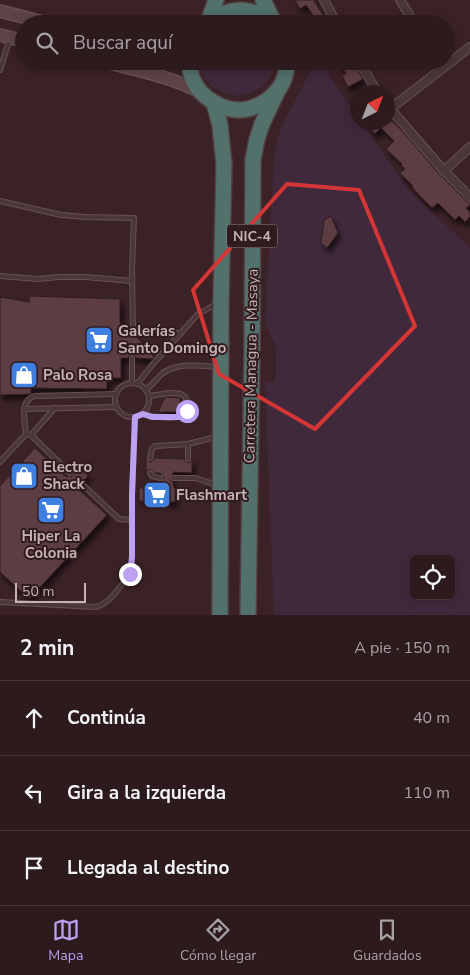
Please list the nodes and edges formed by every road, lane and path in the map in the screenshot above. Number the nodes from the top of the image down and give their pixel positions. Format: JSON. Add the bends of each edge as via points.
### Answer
{"nodes":[{"id":1,"x":216,"y":0,"type":"edge"},
{"id":2,"x":263,"y":0,"type":"edge"},
{"id":3,"x":324,"y":0,"type":"edge"},
{"id":4,"x":400,"y":0,"type":"edge"},
{"id":5,"x":0,"y":11,"type":"edge"},
{"id":6,"x":16,"y":15,"type":"edge"},
{"id":7,"x":209,"y":15,"type":"edge"},
{"id":8,"x":219,"y":15,"type":"edge"},
{"id":9,"x":258,"y":15,"type":"edge"},
{"id":10,"x":268,"y":15,"type":"edge"},
{"id":11,"x":333,"y":15,"type":"edge"},
{"id":12,"x":409,"y":15,"type":"edge"},
{"id":13,"x":3,"y":36,"type":"edge"},
{"id":14,"x":470,"y":47,"type":"edge"},
{"id":15,"x":455,"y":56,"type":"edge"},
{"id":16,"x":0,"y":70,"type":"edge"},
{"id":17,"x":139,"y":70,"type":"edge"},
{"id":18,"x":191,"y":70,"type":"edge"},
{"id":19,"x":286,"y":70,"type":"edge"},
{"id":20,"x":365,"y":70,"type":"edge"},
{"id":21,"x":434,"y":70,"type":"edge"},
{"id":22,"x":374,"y":85,"type":"edge"},
{"id":23,"x":201,"y":92,"type":"junction"},
{"id":24,"x":277,"y":92,"type":"junction"},
{"id":25,"x":395,"y":102,"type":"edge"},
{"id":26,"x":214,"y":103,"type":"junction"},
{"id":27,"x":395,"y":114,"type":"edge"},
{"id":28,"x":470,"y":147,"type":"edge"},
{"id":29,"x":444,"y":171,"type":"junction"},
{"id":30,"x":470,"y":197,"type":"edge"},
{"id":31,"x":0,"y":201,"type":"edge"},
{"id":32,"x":0,"y":276,"type":"edge"},
{"id":33,"x":132,"y":281,"type":"junction"},
{"id":34,"x":221,"y":302,"type":"junction"},
{"id":35,"x":181,"y":333,"type":"junction"},
{"id":36,"x":132,"y":358,"type":"dead end"},
{"id":37,"x":221,"y":367,"type":"junction"},
{"id":38,"x":135,"y":383,"type":"junction"},
{"id":39,"x":146,"y":390,"type":"junction"},
{"id":40,"x":116,"y":394,"type":"junction"},
{"id":41,"x":149,"y":396,"type":"junction"},
{"id":42,"x":116,"y":407,"type":"junction"},
{"id":43,"x":55,"y":408,"type":"junction"},
{"id":44,"x":25,"y":409,"type":"junction"},
{"id":45,"x":143,"y":414,"type":"junction"},
{"id":46,"x":135,"y":417,"type":"junction"},
{"id":47,"x":28,"y":435,"type":"junction"},
{"id":48,"x":221,"y":436,"type":"junction"},
{"id":49,"x":188,"y":444,"type":"junction"},
{"id":50,"x":150,"y":458,"type":"dead end"},
{"id":51,"x":188,"y":459,"type":"dead end"},
{"id":52,"x":0,"y":462,"type":"edge"},
{"id":53,"x":187,"y":472,"type":"dead end"},
{"id":54,"x":70,"y":473,"type":"dead end"},
{"id":55,"x":150,"y":473,"type":"dead end"},
{"id":56,"x":160,"y":478,"type":"dead end"},
{"id":57,"x":173,"y":478,"type":"dead end"},
{"id":58,"x":187,"y":478,"type":"junction"},
{"id":59,"x":81,"y":483,"type":"dead end"},
{"id":60,"x":220,"y":487,"type":"junction"},
{"id":61,"x":132,"y":520,"type":"junction"},
{"id":62,"x":0,"y":602,"type":"edge"},
{"id":63,"x":220,"y":615,"type":"edge"},
{"id":64,"x":248,"y":615,"type":"edge"}],
"edges":[{"from":1,"to":7,"type":"highway"},
{"from":2,"to":10,"type":"highway"},
{"from":3,"to":11,"type":"street"},
{"from":4,"to":12,"type":"street"},
{"from":5,"to":6,"type":"main road"},
{"from":8,"to":9,"type":"highway","via":[[238,10]]},
{"from":13,"to":16,"type":"lane"},
{"from":14,"to":15,"type":"street"},
{"from":17,"to":23,"type":"main road"},
{"from":18,"to":23,"type":"highway"},
{"from":19,"to":24,"type":"highway","number":"NIC-4"},
{"from":20,"to":22,"type":"street"},
{"from":21,"to":25,"type":"street"},
{"from":23,"to":26,"type":"highway"},
{"from":24,"to":26,"type":"highway","via":[[264,103],[248,109],[230,109]]},
{"from":24,"to":64,"type":"highway","name":"Carretera Managua - Masaya","number":"NIC-4","via":[[262,124],[253,160]]},
{"from":26,"to":34,"type":"highway","name":"Carretera Managua - Masaya","number":"NIC-4","via":[[224,164]]},
{"from":27,"to":29,"type":"street"},
{"from":28,"to":29,"type":"street"},
{"from":29,"to":30,"type":"street"},
{"from":31,"to":33,"type":"lane","via":[[61,215],[134,218]]},
{"from":32,"to":33,"type":"lane"},
{"from":33,"to":35,"type":"lane","via":[[133,332]]},
{"from":34,"to":35,"type":"lane","via":[[198,314]]},
{"from":34,"to":37,"type":"highway","name":"Carretera Managua - Masaya","number":"NIC-4"},
{"from":35,"to":38,"type":"lane"},
{"from":36,"to":38,"type":"lane"},
{"from":37,"to":39,"type":"lane","via":[[172,368]]},
{"from":37,"to":48,"type":"highway","name":"Carretera Managua - Masaya","number":"NIC-4"},
{"from":38,"to":39,"type":"lane"},
{"from":38,"to":40,"type":"lane","via":[[123,386]]},
{"from":39,"to":41,"type":"lane"},
{"from":40,"to":42,"type":"lane"},
{"from":40,"to":44,"type":"lane","via":[[35,396],[25,402]]},
{"from":41,"to":45,"type":"lane","via":[[149,406]]},
{"from":41,"to":45,"type":"lane","via":[[180,394],[185,396],[187,411],[180,417],[159,418]]},
{"from":42,"to":43,"type":"lane"},
{"from":42,"to":46,"type":"lane","via":[[124,415]]},
{"from":43,"to":44,"type":"lane"},
{"from":43,"to":47,"type":"lane"},
{"from":44,"to":47,"type":"lane"},
{"from":45,"to":46,"type":"lane"},
{"from":46,"to":61,"type":"lane"},
{"from":47,"to":52,"type":"lane"},
{"from":47,"to":54,"type":"lane"},
{"from":48,"to":49,"type":"lane"},
{"from":48,"to":60,"type":"highway","name":"Carretera Managua - Masaya","number":"NIC-4"},
{"from":49,"to":50,"type":"lane","via":[[155,446]]},
{"from":49,"to":51,"type":"lane"},
{"from":53,"to":58,"type":"lane"},
{"from":55,"to":56,"type":"lane"},
{"from":57,"to":58,"type":"lane"},
{"from":58,"to":60,"type":"lane"},
{"from":59,"to":61,"type":"lane","via":[[119,518]]},
{"from":60,"to":63,"type":"highway","name":"Carretera Managua - Masaya","number":"NIC-4"},
{"from":61,"to":62,"type":"lane","via":[[130,574],[107,602],[96,607],[83,607]]}]}
